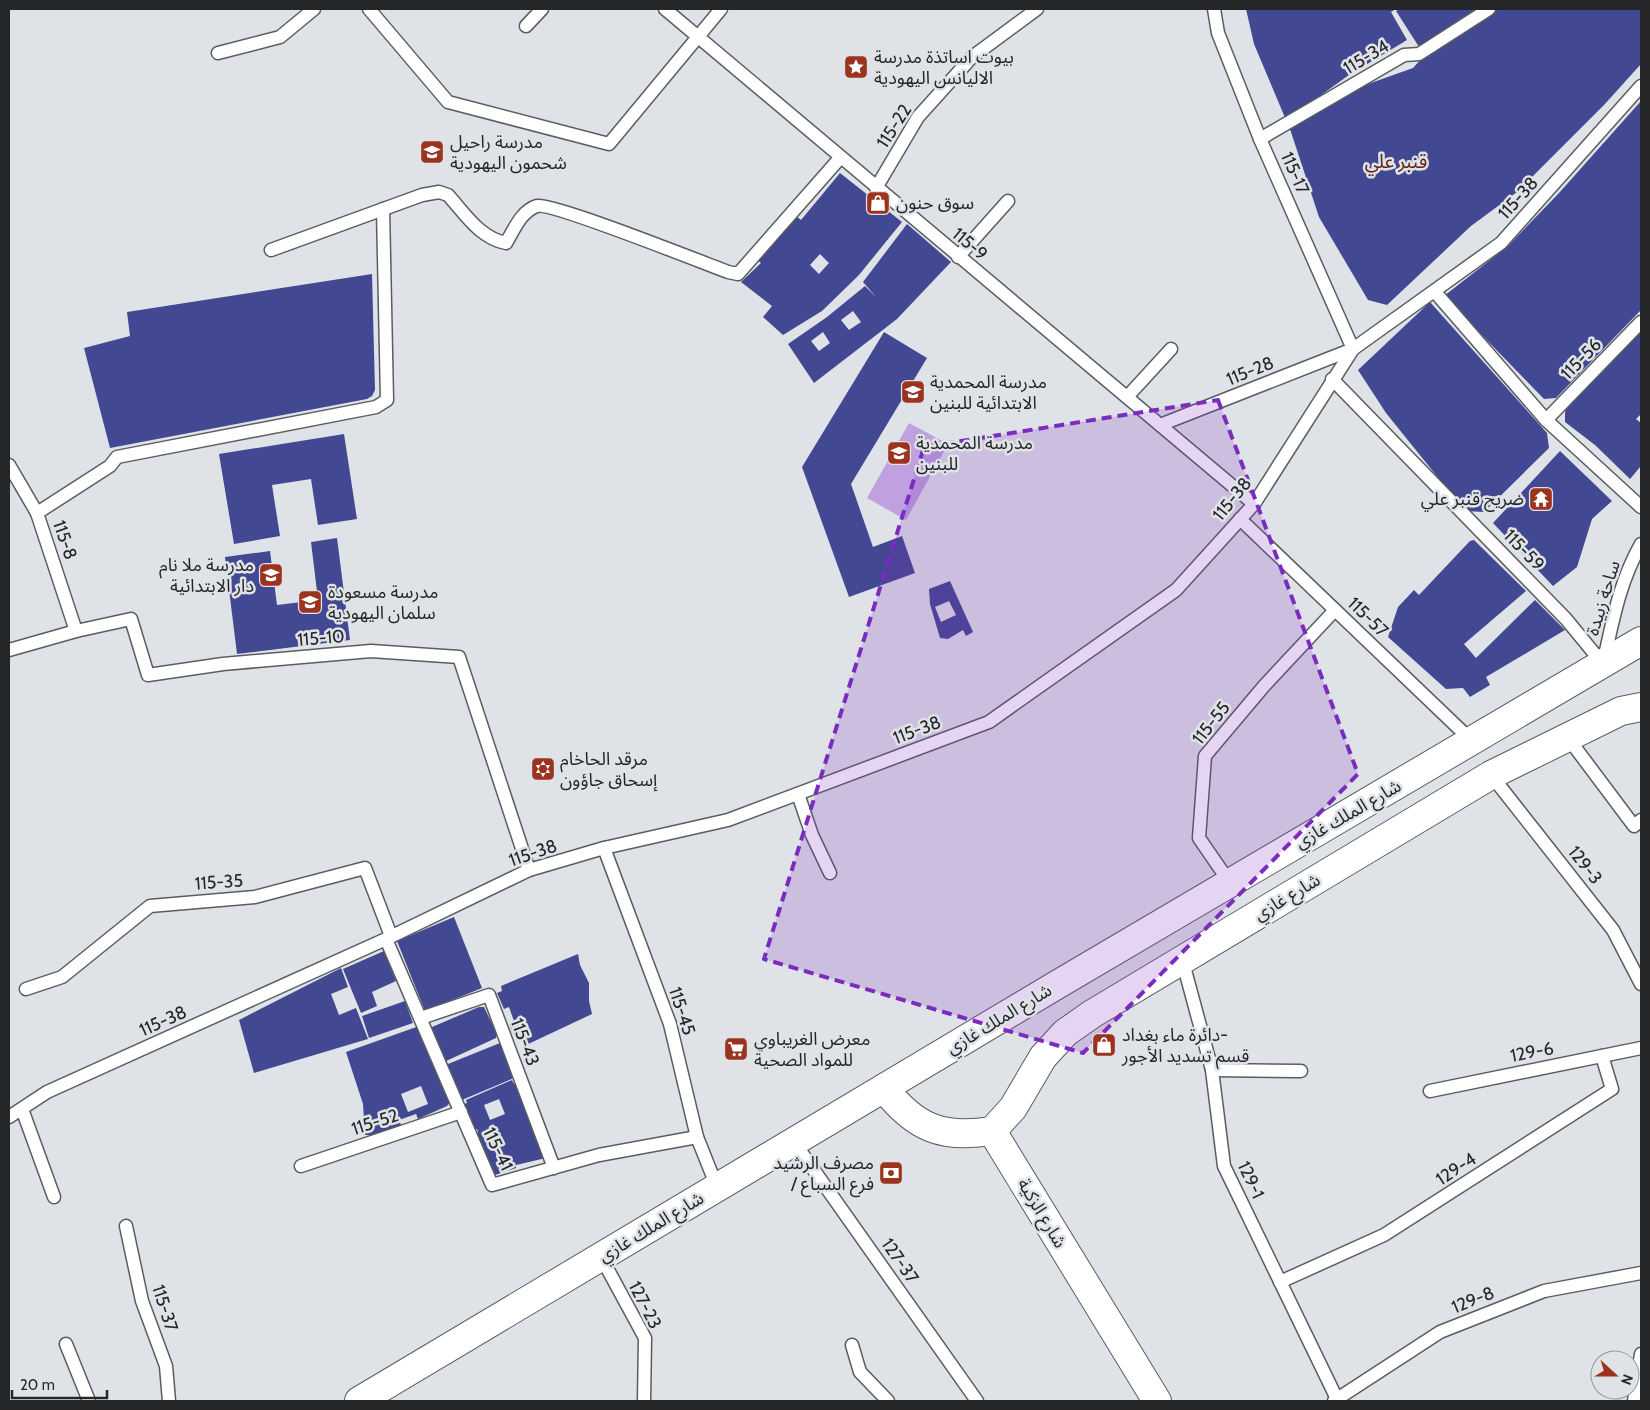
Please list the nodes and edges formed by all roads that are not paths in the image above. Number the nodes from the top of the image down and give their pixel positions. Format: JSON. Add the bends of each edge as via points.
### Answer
{"nodes":[{"id":1,"x":314,"y":9,"type":"edge"},
{"id":2,"x":369,"y":9,"type":"edge"},
{"id":3,"x":542,"y":9,"type":"edge"},
{"id":4,"x":665,"y":9,"type":"edge"},
{"id":5,"x":721,"y":9,"type":"edge"},
{"id":6,"x":1036,"y":9,"type":"edge"},
{"id":7,"x":1214,"y":9,"type":"edge"},
{"id":8,"x":1489,"y":9,"type":"edge"},
{"id":9,"x":526,"y":26,"type":"dead end"},
{"id":10,"x":698,"y":37,"type":"junction"},
{"id":11,"x":218,"y":54,"type":"dead end"},
{"id":12,"x":1641,"y":86,"type":"edge"},
{"id":13,"x":1260,"y":139,"type":"junction"},
{"id":14,"x":840,"y":158,"type":"junction"},
{"id":15,"x":876,"y":188,"type":"junction"},
{"id":16,"x":1008,"y":201,"type":"dead end"},
{"id":17,"x":383,"y":209,"type":"junction"},
{"id":18,"x":271,"y":250,"type":"dead end"},
{"id":19,"x":958,"y":257,"type":"junction"},
{"id":20,"x":1435,"y":292,"type":"junction"},
{"id":21,"x":1641,"y":322,"type":"edge"},
{"id":22,"x":1171,"y":348,"type":"dead end"},
{"id":23,"x":1354,"y":349,"type":"junction"},
{"id":24,"x":1332,"y":379,"type":"junction"},
{"id":25,"x":1127,"y":397,"type":"junction"},
{"id":26,"x":1546,"y":420,"type":"junction"},
{"id":27,"x":1160,"y":425,"type":"junction"},
{"id":28,"x":9,"y":465,"type":"edge"},
{"id":29,"x":1254,"y":504,"type":"junction"},
{"id":30,"x":1641,"y":507,"type":"edge"},
{"id":31,"x":37,"y":513,"type":"junction"},
{"id":32,"x":1240,"y":519,"type":"junction"},
{"id":33,"x":1641,"y":544,"type":"edge"},
{"id":34,"x":1335,"y":610,"type":"junction"},
{"id":35,"x":76,"y":631,"type":"junction"},
{"id":36,"x":1641,"y":641,"type":"edge"},
{"id":37,"x":9,"y":650,"type":"edge"},
{"id":38,"x":1603,"y":664,"type":"junction"},
{"id":39,"x":1631,"y":709,"type":"edge"},
{"id":40,"x":1568,"y":738,"type":"junction"},
{"id":41,"x":1472,"y":741,"type":"junction"},
{"id":42,"x":1491,"y":775,"type":"junction"},
{"id":43,"x":798,"y":794,"type":"junction"},
{"id":44,"x":1641,"y":820,"type":"edge"},
{"id":45,"x":604,"y":848,"type":"junction"},
{"id":46,"x":529,"y":870,"type":"junction"},
{"id":47,"x":830,"y":873,"type":"dead end"},
{"id":48,"x":1230,"y":883,"type":"junction"},
{"id":49,"x":389,"y":938,"type":"junction"},
{"id":50,"x":1182,"y":959,"type":"junction"},
{"id":51,"x":1641,"y":984,"type":"edge"},
{"id":52,"x":26,"y":988,"type":"dead end"},
{"id":53,"x":421,"y":1018,"type":"junction"},
{"id":54,"x":1641,"y":1048,"type":"edge"},
{"id":55,"x":1602,"y":1056,"type":"junction"},
{"id":56,"x":1212,"y":1070,"type":"junction"},
{"id":57,"x":1301,"y":1071,"type":"dead end"},
{"id":58,"x":884,"y":1088,"type":"junction"},
{"id":59,"x":1430,"y":1091,"type":"dead end"},
{"id":60,"x":22,"y":1108,"type":"junction"},
{"id":61,"x":461,"y":1112,"type":"junction"},
{"id":62,"x":9,"y":1117,"type":"edge"},
{"id":63,"x":992,"y":1131,"type":"junction"},
{"id":64,"x":697,"y":1137,"type":"junction"},
{"id":65,"x":794,"y":1142,"type":"junction"},
{"id":66,"x":301,"y":1166,"type":"dead end"},
{"id":67,"x":554,"y":1168,"type":"junction"},
{"id":68,"x":718,"y":1187,"type":"junction"},
{"id":69,"x":54,"y":1198,"type":"dead end"},
{"id":70,"x":126,"y":1226,"type":"dead end"},
{"id":71,"x":601,"y":1257,"type":"junction"},
{"id":72,"x":1641,"y":1273,"type":"edge"},
{"id":73,"x":1280,"y":1282,"type":"junction"},
{"id":74,"x":66,"y":1344,"type":"dead end"},
{"id":75,"x":852,"y":1345,"type":"dead end"},
{"id":76,"x":1641,"y":1354,"type":"edge"},
{"id":77,"x":1336,"y":1400,"type":"edge"},
{"id":78,"x":89,"y":1401,"type":"edge"},
{"id":79,"x":169,"y":1401,"type":"edge"},
{"id":80,"x":359,"y":1401,"type":"edge"},
{"id":81,"x":644,"y":1401,"type":"edge"},
{"id":82,"x":888,"y":1401,"type":"edge"},
{"id":83,"x":977,"y":1401,"type":"edge"},
{"id":84,"x":1157,"y":1401,"type":"edge"},
{"id":85,"x":1634,"y":1401,"type":"edge"}],
"edges":[{"from":1,"to":11,"type":"lane","via":[[280,37]]},
{"from":2,"to":10,"type":"lane","via":[[448,102],[609,144]]},
{"from":3,"to":9,"type":"lane"},
{"from":4,"to":10,"type":"lane","name":"115-9"},
{"from":5,"to":10,"type":"lane"},
{"from":6,"to":15,"type":"lane","name":"115-22","via":[[972,57],[918,117]]},
{"from":7,"to":13,"type":"lane","name":"115-17","via":[[1218,33]]},
{"from":8,"to":13,"type":"lane","name":"115-34","via":[[1419,54],[1404,55]]},
{"from":10,"to":14,"type":"lane","name":"115-9"},
{"from":12,"to":20,"type":"lane","name":"115-38","via":[[1501,243]]},
{"from":13,"to":23,"type":"lane","name":"115-17"},
{"from":14,"to":15,"type":"lane","name":"115-9"},
{"from":14,"to":17,"type":"lane","via":[[738,274],[545,205],[526,212],[506,243],[485,236],[448,195],[439,192]]},
{"from":15,"to":19,"type":"lane","name":"115-9"},
{"from":16,"to":19,"type":"lane"},
{"from":17,"to":18,"type":"lane"},
{"from":17,"to":31,"type":"lane","via":[[387,400],[376,407],[117,458],[110,466]]},
{"from":19,"to":25,"type":"lane","name":"115-9"},
{"from":20,"to":23,"type":"lane","name":"115-38"},
{"from":20,"to":26,"type":"lane"},
{"from":21,"to":26,"type":"lane","name":"115-56"},
{"from":22,"to":25,"type":"lane"},
{"from":23,"to":24,"type":"lane","name":"115-38"},
{"from":23,"to":27,"type":"lane","name":"115-28"},
{"from":24,"to":29,"type":"lane","name":"115-38"},
{"from":24,"to":38,"type":"lane","name":"115-59","via":[[1566,619]]},
{"from":25,"to":27,"type":"lane","name":"115-9"},
{"from":26,"to":30,"type":"lane"},
{"from":27,"to":29,"type":"lane","name":"115-9"},
{"from":28,"to":31,"type":"lane","name":"115-8"},
{"from":29,"to":32,"type":"lane","name":"115-38"},
{"from":31,"to":35,"type":"lane","name":"115-8"},
{"from":32,"to":34,"type":"lane","name":"115-57"},
{"from":32,"to":43,"type":"lane","name":"115-38","via":[[1176,590],[989,722]]},
{"from":33,"to":38,"type":"lane","name":"ساحة زبيدة","via":[[1616,604]]},
{"from":34,"to":41,"type":"lane","name":"115-57"},
{"from":34,"to":48,"type":"lane","name":"115-55","via":[[1205,756],[1199,838]]},
{"from":35,"to":37,"type":"lane","name":"115-10"},
{"from":35,"to":46,"type":"lane","name":"115-10","via":[[131,619],[148,674],[371,651],[459,657]]},
{"from":36,"to":38,"type":"street","name":"شارع الملك غازي"},
{"from":38,"to":41,"type":"street","name":"شارع الملك غازي"},
{"from":39,"to":40,"type":"street","name":"شارع غازي"},
{"from":40,"to":42,"type":"street","name":"شارع غازي"},
{"from":40,"to":44,"type":"lane","via":[[1634,826]]},
{"from":41,"to":48,"type":"street","name":"شارع الملك غازي"},
{"from":42,"to":50,"type":"street","name":"شارع غازي"},
{"from":42,"to":51,"type":"lane","name":"129-3","via":[[1614,930]]},
{"from":43,"to":45,"type":"lane","name":"115-38","via":[[728,820]]},
{"from":43,"to":47,"type":"lane"},
{"from":45,"to":46,"type":"lane","name":"115-38"},
{"from":45,"to":64,"type":"lane","name":"115-45","via":[[670,1024]]},
{"from":46,"to":49,"type":"lane","name":"115-38"},
{"from":48,"to":58,"type":"street","name":"شارع الملك غازي"},
{"from":49,"to":52,"type":"lane","name":"115-35","via":[[365,868],[255,897],[150,906],[62,977]]},
{"from":49,"to":53,"type":"lane","name":"115-41"},
{"from":49,"to":60,"type":"lane","name":"115-38","via":[[47,1092]]},
{"from":50,"to":56,"type":"lane","name":"129-1"},
{"from":50,"to":63,"type":"street","name":"شارع غازي","via":[[1066,1033],[1043,1057],[1013,1108]]},
{"from":53,"to":61,"type":"lane","name":"115-41"},
{"from":53,"to":67,"type":"lane","name":"115-43","via":[[489,995]]},
{"from":54,"to":55,"type":"lane","name":"129-6"},
{"from":55,"to":59,"type":"lane","name":"129-6"},
{"from":55,"to":73,"type":"lane","name":"129-4","via":[[1612,1089],[1384,1235]]},
{"from":56,"to":57,"type":"lane"},
{"from":56,"to":73,"type":"lane","name":"129-1","via":[[1224,1166]]},
{"from":58,"to":63,"type":"street","via":[[899,1108],[919,1124],[943,1133],[967,1135]]},
{"from":58,"to":65,"type":"street","name":"شارع الملك غازي"},
{"from":60,"to":62,"type":"lane","name":"115-38"},
{"from":60,"to":69,"type":"lane"},
{"from":61,"to":66,"type":"lane","name":"115-52"},
{"from":61,"to":67,"type":"lane","name":"115-41","via":[[492,1185]]},
{"from":63,"to":84,"type":"street","name":"شارع الزكية"},
{"from":64,"to":67,"type":"lane","name":"115-41","via":[[599,1155]]},
{"from":64,"to":68,"type":"lane","name":"115-45"},
{"from":65,"to":68,"type":"street","name":"شارع الملك غازي"},
{"from":65,"to":83,"type":"lane","name":"127-37"},
{"from":68,"to":71,"type":"street","name":"شارع الملك غازي"},
{"from":70,"to":79,"type":"lane","name":"115-37","via":[[142,1301],[166,1366]]},
{"from":71,"to":80,"type":"street","name":"شارع الملك غازي"},
{"from":71,"to":81,"type":"lane","name":"127-23","via":[[645,1338]]},
{"from":72,"to":77,"type":"lane","name":"129-8","via":[[1544,1291],[1440,1332]]},
{"from":73,"to":77,"type":"lane","name":"129-1"},
{"from":74,"to":78,"type":"lane"},
{"from":75,"to":82,"type":"lane","via":[[860,1372]]},
{"from":76,"to":85,"type":"lane"}]}
